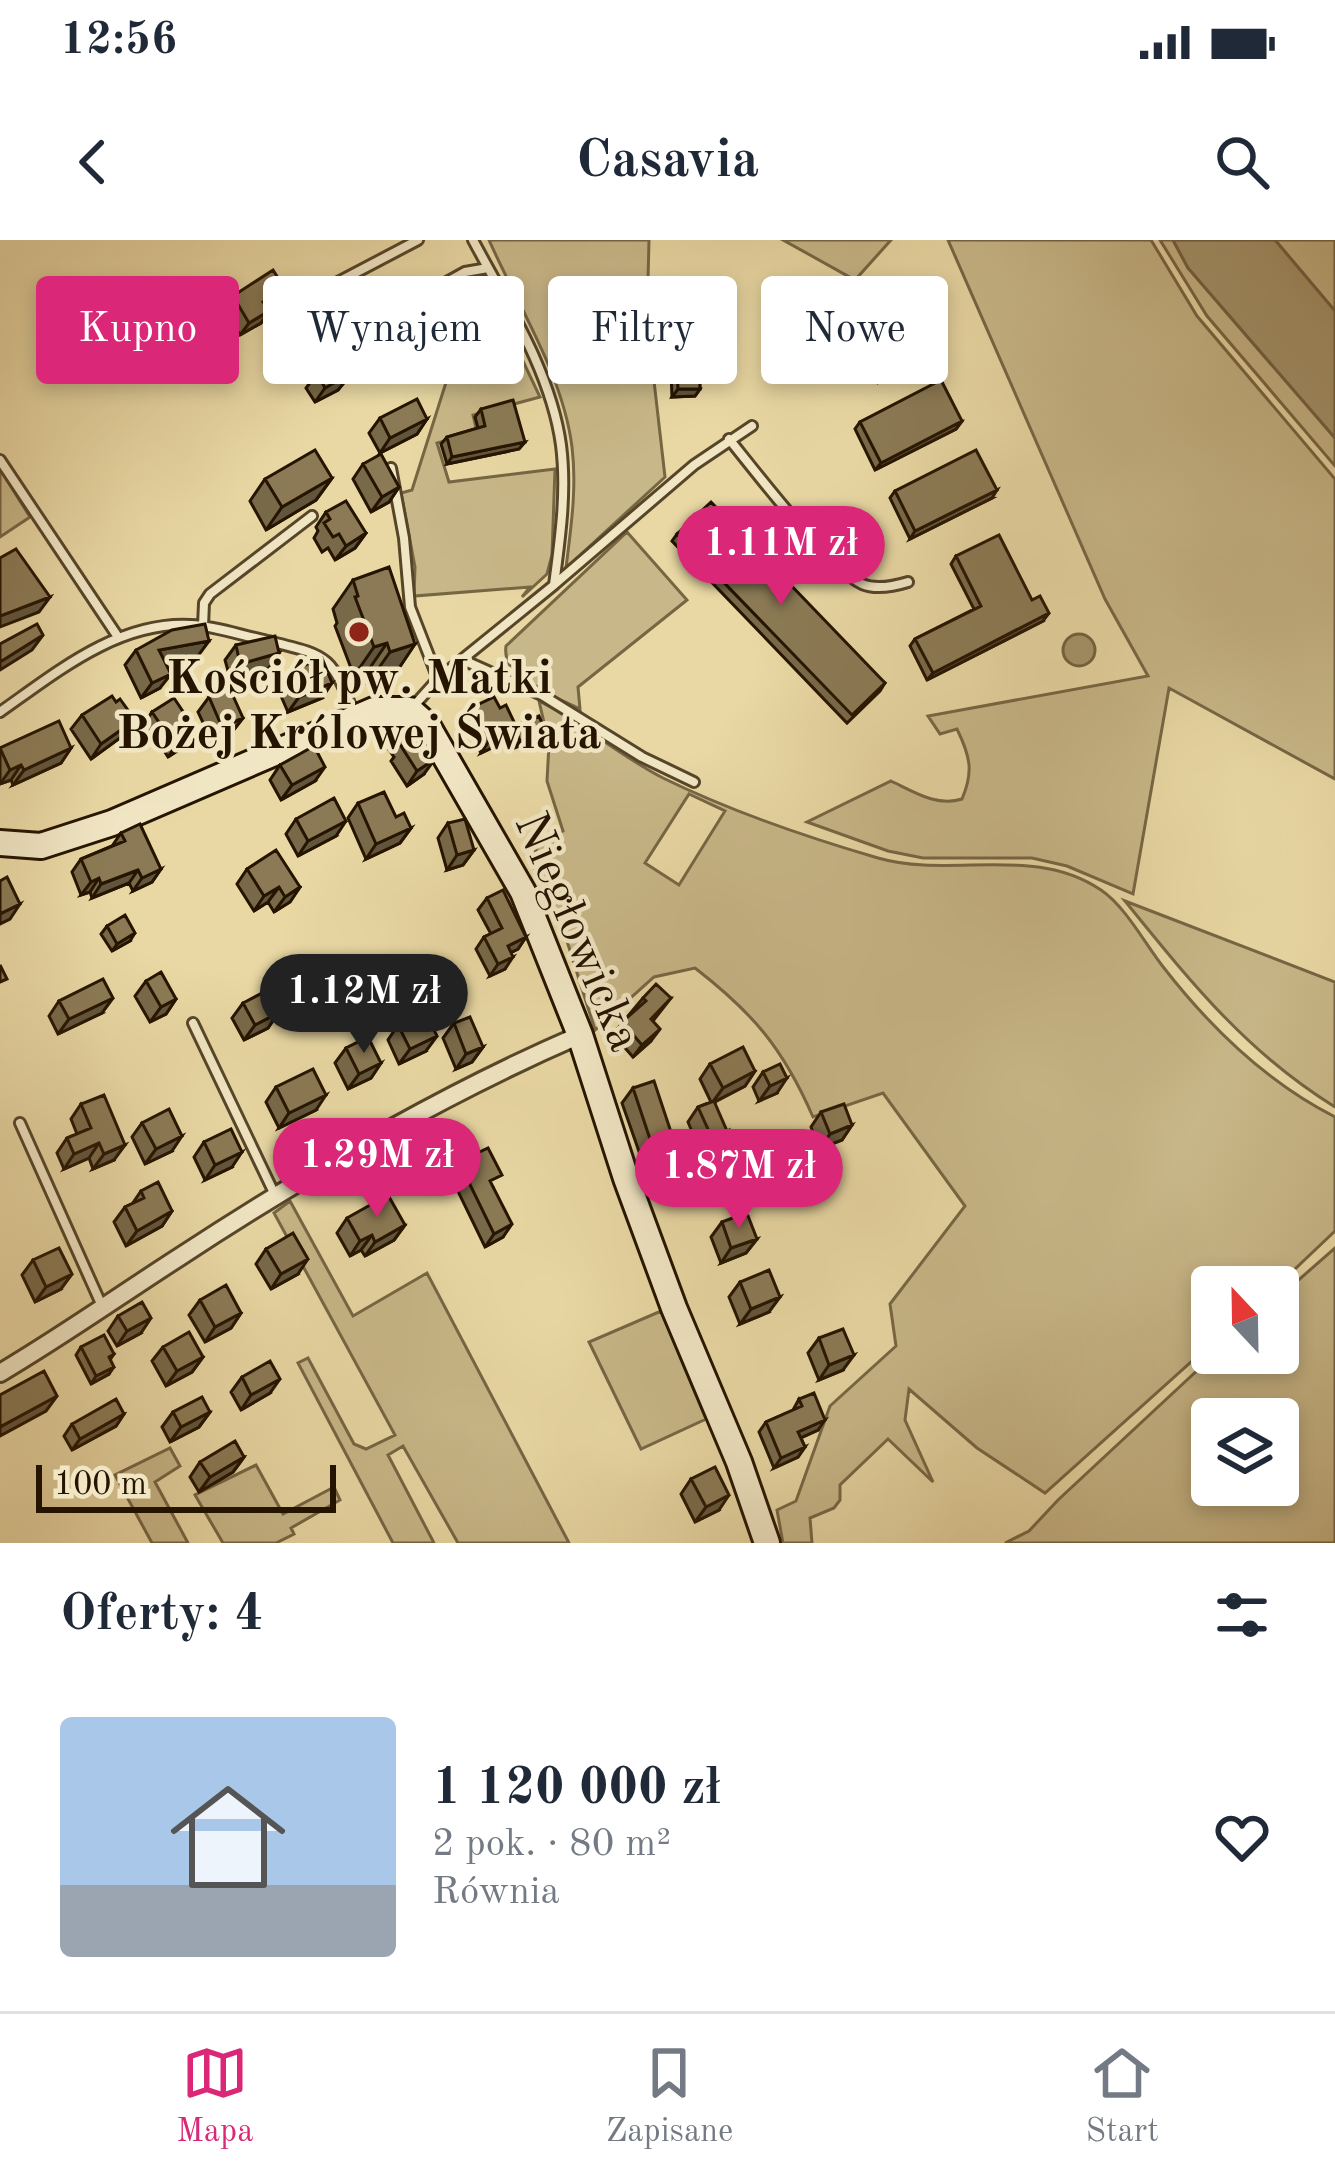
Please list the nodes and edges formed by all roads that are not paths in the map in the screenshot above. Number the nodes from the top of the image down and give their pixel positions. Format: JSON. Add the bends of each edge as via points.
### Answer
{"nodes":[{"id":1,"x":418,"y":240,"type":"edge"},
{"id":2,"x":473,"y":240,"type":"edge"},
{"id":3,"x":488,"y":268,"type":"junction"},
{"id":4,"x":349,"y":276,"type":"edge"},
{"id":5,"x":458,"y":276,"type":"edge"},
{"id":6,"x":752,"y":426,"type":"dead end"},
{"id":7,"x":729,"y":438,"type":"junction"},
{"id":8,"x":0,"y":460,"type":"edge"},
{"id":9,"x":391,"y":468,"type":"edge"},
{"id":10,"x":312,"y":516,"type":"dead end"},
{"id":11,"x":908,"y":582,"type":"dead end"},
{"id":12,"x":554,"y":585,"type":"junction"},
{"id":13,"x":202,"y":626,"type":"junction"},
{"id":14,"x":118,"y":637,"type":"junction"},
{"id":15,"x":463,"y":660,"type":"junction"},
{"id":16,"x":438,"y":679,"type":"junction"},
{"id":17,"x":410,"y":710,"type":"junction"},
{"id":18,"x":0,"y":712,"type":"edge"},
{"id":19,"x":355,"y":718,"type":"junction"},
{"id":20,"x":694,"y":782,"type":"dead end"},
{"id":21,"x":0,"y":842,"type":"edge"},
{"id":22,"x":193,"y":1023,"type":"dead end"},
{"id":23,"x":580,"y":1035,"type":"junction"},
{"id":24,"x":20,"y":1123,"type":"dead end"},
{"id":25,"x":276,"y":1198,"type":"junction"},
{"id":26,"x":102,"y":1307,"type":"junction"},
{"id":27,"x":0,"y":1372,"type":"edge"},
{"id":28,"x":767,"y":1543,"type":"edge"}],
"edges":[{"from":1,"to":4,"type":"lane"},
{"from":2,"to":3,"type":"lane"},
{"from":3,"to":5,"type":"lane"},
{"from":3,"to":12,"type":"lane","via":[[544,381],[560,440]]},
{"from":6,"to":7,"type":"lane"},
{"from":7,"to":11,"type":"lane","via":[[850,575],[874,586]]},
{"from":7,"to":12,"type":"lane"},
{"from":8,"to":14,"type":"lane"},
{"from":9,"to":16,"type":"lane","via":[[410,607]]},
{"from":10,"to":13,"type":"lane","via":[[210,594]]},
{"from":12,"to":15,"type":"lane"},
{"from":13,"to":14,"type":"lane"},
{"from":13,"to":19,"type":"lane","via":[[321,655]]},
{"from":14,"to":18,"type":"lane"},
{"from":15,"to":16,"type":"lane"},
{"from":15,"to":20,"type":"lane"},
{"from":16,"to":17,"type":"lane"},
{"from":17,"to":19,"type":"street","via":[[387,707]]},
{"from":17,"to":23,"type":"street","name":"Niegłowicka","via":[[434,735],[512,872]]},
{"from":19,"to":21,"type":"street","via":[[112,823],[41,846]]},
{"from":22,"to":25,"type":"lane"},
{"from":23,"to":25,"type":"street","via":[[408,1118]]},
{"from":23,"to":28,"type":"street","name":"Niegłowicka","via":[[642,1221]]},
{"from":24,"to":26,"type":"lane"},
{"from":25,"to":26,"type":"street"},
{"from":26,"to":27,"type":"street"}]}
